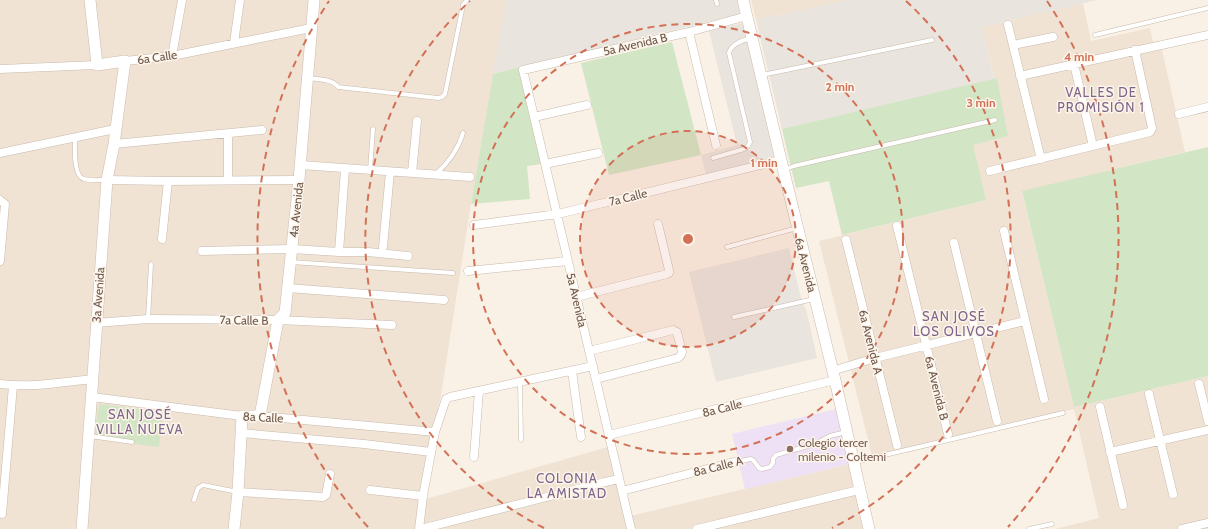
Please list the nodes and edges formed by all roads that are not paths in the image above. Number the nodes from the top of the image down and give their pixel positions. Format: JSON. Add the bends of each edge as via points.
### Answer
{"nodes":[{"id":1,"x":90,"y":0,"type":"edge"},
{"id":2,"x":182,"y":0,"type":"edge"},
{"id":3,"x":240,"y":0,"type":"edge"},
{"id":4,"x":314,"y":0,"type":"edge"},
{"id":5,"x":467,"y":0,"type":"edge"},
{"id":6,"x":744,"y":0,"type":"edge"},
{"id":7,"x":1208,"y":8,"type":"edge"},
{"id":8,"x":747,"y":16,"type":"junction"},
{"id":9,"x":1008,"y":25,"type":"dead end"},
{"id":10,"x":311,"y":28,"type":"junction"},
{"id":11,"x":688,"y":32,"type":"junction"},
{"id":12,"x":1095,"y":35,"type":"dead end"},
{"id":13,"x":1208,"y":35,"type":"edge"},
{"id":14,"x":1054,"y":37,"type":"dead end"},
{"id":15,"x":752,"y":38,"type":"junction"},
{"id":16,"x":932,"y":40,"type":"dead end"},
{"id":17,"x":234,"y":43,"type":"junction"},
{"id":18,"x":1013,"y":45,"type":"junction"},
{"id":19,"x":1135,"y":50,"type":"junction"},
{"id":20,"x":172,"y":56,"type":"junction"},
{"id":21,"x":125,"y":61,"type":"junction"},
{"id":22,"x":1074,"y":64,"type":"junction"},
{"id":23,"x":97,"y":65,"type":"junction"},
{"id":24,"x":0,"y":69,"type":"edge"},
{"id":25,"x":523,"y":72,"type":"joint"},
{"id":26,"x":761,"y":76,"type":"junction"},
{"id":27,"x":1020,"y":76,"type":"junction"},
{"id":28,"x":307,"y":78,"type":"junction"},
{"id":29,"x":587,"y":105,"type":"dead end"},
{"id":30,"x":1208,"y":107,"type":"edge"},
{"id":31,"x":1180,"y":114,"type":"dead end"},
{"id":32,"x":534,"y":117,"type":"junction"},
{"id":33,"x":995,"y":120,"type":"dead end"},
{"id":34,"x":417,"y":122,"type":"dead end"},
{"id":35,"x":115,"y":129,"type":"junction"},
{"id":36,"x":374,"y":129,"type":"dead end"},
{"id":37,"x":262,"y":130,"type":"dead end"},
{"id":38,"x":463,"y":133,"type":"dead end"},
{"id":39,"x":228,"y":134,"type":"junction"},
{"id":40,"x":75,"y":140,"type":"dead end"},
{"id":41,"x":114,"y":144,"type":"junction"},
{"id":42,"x":716,"y":146,"type":"dead end"},
{"id":43,"x":1093,"y":146,"type":"junction"},
{"id":44,"x":0,"y":153,"type":"edge"},
{"id":45,"x":598,"y":153,"type":"dead end"},
{"id":46,"x":713,"y":158,"type":"dead end"},
{"id":47,"x":1041,"y":159,"type":"junction"},
{"id":48,"x":545,"y":164,"type":"junction"},
{"id":49,"x":301,"y":165,"type":"junction"},
{"id":50,"x":782,"y":165,"type":"junction"},
{"id":51,"x":346,"y":169,"type":"junction"},
{"id":52,"x":370,"y":170,"type":"junction"},
{"id":53,"x":990,"y":171,"type":"dead end"},
{"id":54,"x":390,"y":172,"type":"junction"},
{"id":55,"x":412,"y":173,"type":"junction"},
{"id":56,"x":436,"y":174,"type":"junction"},
{"id":57,"x":470,"y":177,"type":"dead end"},
{"id":58,"x":107,"y":180,"type":"junction"},
{"id":59,"x":228,"y":180,"type":"junction"},
{"id":60,"x":299,"y":180,"type":"junction"},
{"id":61,"x":168,"y":182,"type":"junction"},
{"id":62,"x":0,"y":200,"type":"edge"},
{"id":63,"x":558,"y":214,"type":"junction"},
{"id":64,"x":658,"y":224,"type":"dead end"},
{"id":65,"x":474,"y":225,"type":"dead end"},
{"id":66,"x":897,"y":226,"type":"dead end"},
{"id":67,"x":797,"y":228,"type":"junction"},
{"id":68,"x":1004,"y":231,"type":"dead end"},
{"id":69,"x":162,"y":239,"type":"dead end"},
{"id":70,"x":846,"y":240,"type":"dead end"},
{"id":71,"x":954,"y":243,"type":"dead end"},
{"id":72,"x":727,"y":246,"type":"dead end"},
{"id":73,"x":383,"y":247,"type":"dead end"},
{"id":74,"x":292,"y":249,"type":"junction"},
{"id":75,"x":202,"y":251,"type":"dead end"},
{"id":76,"x":339,"y":252,"type":"junction"},
{"id":77,"x":408,"y":256,"type":"dead end"},
{"id":78,"x":0,"y":261,"type":"edge"},
{"id":79,"x":568,"y":261,"type":"junction"},
{"id":80,"x":290,"y":262,"type":"junction"},
{"id":81,"x":151,"y":264,"type":"dead end"},
{"id":82,"x":468,"y":272,"type":"dead end"},
{"id":83,"x":453,"y":273,"type":"dead end"},
{"id":84,"x":288,"y":288,"type":"junction"},
{"id":85,"x":576,"y":297,"type":"junction"},
{"id":86,"x":814,"y":299,"type":"junction"},
{"id":87,"x":444,"y":300,"type":"dead end"},
{"id":88,"x":734,"y":317,"type":"dead end"},
{"id":89,"x":148,"y":319,"type":"junction"},
{"id":90,"x":278,"y":320,"type":"junction"},
{"id":91,"x":1025,"y":321,"type":"junction"},
{"id":92,"x":96,"y":323,"type":"junction"},
{"id":93,"x":392,"y":325,"type":"dead end"},
{"id":94,"x":976,"y":333,"type":"junction"},
{"id":95,"x":926,"y":346,"type":"junction"},
{"id":96,"x":589,"y":351,"type":"junction"},
{"id":97,"x":875,"y":358,"type":"junction"},
{"id":98,"x":593,"y":366,"type":"junction"},
{"id":99,"x":572,"y":371,"type":"junction"},
{"id":100,"x":834,"y":375,"type":"junction"},
{"id":101,"x":93,"y":379,"type":"junction"},
{"id":102,"x":596,"y":379,"type":"junction"},
{"id":103,"x":520,"y":382,"type":"junction"},
{"id":104,"x":0,"y":384,"type":"edge"},
{"id":105,"x":1199,"y":384,"type":"dead end"},
{"id":106,"x":13,"y":386,"type":"junction"},
{"id":107,"x":479,"y":391,"type":"junction"},
{"id":108,"x":1149,"y":394,"type":"dead end"},
{"id":109,"x":92,"y":397,"type":"junction"},
{"id":110,"x":1044,"y":399,"type":"dead end"},
{"id":111,"x":1100,"y":406,"type":"dead end"},
{"id":112,"x":1063,"y":413,"type":"dead end"},
{"id":113,"x":242,"y":416,"type":"junction"},
{"id":114,"x":260,"y":416,"type":"junction"},
{"id":115,"x":997,"y":421,"type":"dead end"},
{"id":116,"x":1208,"y":421,"type":"edge"},
{"id":117,"x":1208,"y":430,"type":"edge"},
{"id":118,"x":435,"y":432,"type":"junction"},
{"id":119,"x":846,"y":432,"type":"junction"},
{"id":120,"x":241,"y":433,"type":"junction"},
{"id":121,"x":948,"y":434,"type":"dead end"},
{"id":122,"x":609,"y":435,"type":"junction"},
{"id":123,"x":89,"y":436,"type":"junction"},
{"id":124,"x":581,"y":437,"type":"dead end"},
{"id":125,"x":521,"y":440,"type":"dead end"},
{"id":126,"x":1160,"y":440,"type":"junction"},
{"id":127,"x":132,"y":442,"type":"dead end"},
{"id":128,"x":897,"y":445,"type":"dead end"},
{"id":129,"x":431,"y":452,"type":"junction"},
{"id":130,"x":1110,"y":452,"type":"junction"},
{"id":131,"x":474,"y":457,"type":"dead end"},
{"id":132,"x":734,"y":462,"type":"joint"},
{"id":133,"x":853,"y":462,"type":"junction"},
{"id":134,"x":330,"y":474,"type":"dead end"},
{"id":135,"x":619,"y":479,"type":"junction"},
{"id":136,"x":370,"y":490,"type":"dead end"},
{"id":137,"x":859,"y":490,"type":"junction"},
{"id":138,"x":622,"y":491,"type":"junction"},
{"id":139,"x":238,"y":492,"type":"junction"},
{"id":140,"x":1173,"y":494,"type":"dead end"},
{"id":141,"x":422,"y":496,"type":"junction"},
{"id":142,"x":194,"y":500,"type":"dead end"},
{"id":143,"x":1123,"y":505,"type":"dead end"},
{"id":144,"x":2,"y":514,"type":"dead end"},
{"id":145,"x":1208,"y":523,"type":"edge"},
{"id":146,"x":1052,"y":524,"type":"dead end"},
{"id":147,"x":82,"y":529,"type":"edge"},
{"id":148,"x":234,"y":529,"type":"edge"},
{"id":149,"x":420,"y":529,"type":"edge"},
{"id":150,"x":631,"y":529,"type":"edge"},
{"id":151,"x":697,"y":529,"type":"edge"},
{"id":152,"x":869,"y":529,"type":"edge"},
{"id":153,"x":1030,"y":529,"type":"edge"},
{"id":154,"x":1182,"y":529,"type":"edge"}],
"edges":[{"from":1,"to":23,"type":"street"},
{"from":2,"to":20,"type":"street"},
{"from":3,"to":17,"type":"street"},
{"from":4,"to":10,"type":"street","name":"4a Avenida"},
{"from":5,"to":28,"type":"lane","via":[[463,5],[445,94],[442,97],[338,87],[336,83]]},
{"from":6,"to":8,"type":"street","name":"6a Avenida"},
{"from":7,"to":12,"type":"lane"},
{"from":8,"to":11,"type":"street","name":"5a Avenida B"},
{"from":8,"to":15,"type":"street","name":"6a Avenida"},
{"from":9,"to":18,"type":"street"},
{"from":10,"to":17,"type":"street","name":"6a Calle"},
{"from":10,"to":28,"type":"street","name":"4a Avenida"},
{"from":11,"to":25,"type":"street","name":"5a Avenida B","via":[[525,69]]},
{"from":11,"to":42,"type":"street"},
{"from":13,"to":19,"type":"street"},
{"from":14,"to":18,"type":"street"},
{"from":15,"to":26,"type":"street","name":"6a Avenida"},
{"from":15,"to":46,"type":"lane","via":[[744,39],[730,49],[729,53],[750,142],[744,149]]},
{"from":16,"to":26,"type":"lane"},
{"from":17,"to":20,"type":"street","name":"6a Calle"},
{"from":18,"to":27,"type":"street"},
{"from":19,"to":22,"type":"street"},
{"from":19,"to":43,"type":"street","via":[[1152,128],[1150,132]]},
{"from":20,"to":21,"type":"street","name":"6a Calle"},
{"from":21,"to":23,"type":"street","name":"6a Calle"},
{"from":21,"to":35,"type":"street","name":"3a Avenida"},
{"from":22,"to":27,"type":"street"},
{"from":22,"to":43,"type":"street"},
{"from":23,"to":24,"type":"street","name":"6a Calle"},
{"from":25,"to":32,"type":"street","name":"5a Avenida"},
{"from":26,"to":50,"type":"street","name":"6a Avenida"},
{"from":27,"to":47,"type":"street"},
{"from":28,"to":49,"type":"street","name":"4a Avenida"},
{"from":29,"to":32,"type":"street"},
{"from":30,"to":31,"type":"street"},
{"from":32,"to":48,"type":"street","name":"5a Avenida"},
{"from":33,"to":50,"type":"lane","via":[[794,166]]},
{"from":34,"to":55,"type":"street"},
{"from":35,"to":41,"type":"street","name":"3a Avenida"},
{"from":35,"to":44,"type":"street"},
{"from":36,"to":52,"type":"lane"},
{"from":37,"to":39,"type":"street"},
{"from":38,"to":56,"type":"lane","via":[[453,155]]},
{"from":39,"to":41,"type":"street"},
{"from":39,"to":59,"type":"street"},
{"from":40,"to":58,"type":"lane","via":[[76,168],[80,176],[83,179]]},
{"from":41,"to":58,"type":"street","name":"3a Avenida"},
{"from":43,"to":47,"type":"street"},
{"from":45,"to":48,"type":"street"},
{"from":47,"to":53,"type":"street"},
{"from":48,"to":63,"type":"street","name":"5a Avenida"},
{"from":49,"to":51,"type":"street"},
{"from":49,"to":60,"type":"street","name":"4a Avenida"},
{"from":50,"to":63,"type":"street","name":"7a Calle"},
{"from":50,"to":67,"type":"street","name":"6a Avenida"},
{"from":51,"to":52,"type":"street"},
{"from":51,"to":76,"type":"street"},
{"from":52,"to":54,"type":"street"},
{"from":54,"to":55,"type":"street"},
{"from":54,"to":73,"type":"street"},
{"from":55,"to":56,"type":"street"},
{"from":56,"to":57,"type":"street"},
{"from":58,"to":61,"type":"street"},
{"from":58,"to":92,"type":"street","name":"3a Avenida"},
{"from":59,"to":60,"type":"street"},
{"from":59,"to":61,"type":"street"},
{"from":60,"to":74,"type":"street","name":"4a Avenida"},
{"from":61,"to":69,"type":"street"},
{"from":62,"to":78,"type":"street","via":[[5,204]]},
{"from":63,"to":65,"type":"street","name":"7a Calle"},
{"from":63,"to":79,"type":"street","name":"5a Avenida"},
{"from":64,"to":85,"type":"street","via":[[669,270],[667,274]]},
{"from":66,"to":95,"type":"street","name":"6a Avenida B"},
{"from":67,"to":72,"type":"lane"},
{"from":67,"to":86,"type":"street","name":"6a Avenida"},
{"from":68,"to":91,"type":"street"},
{"from":70,"to":97,"type":"street","name":"6a Avenida A"},
{"from":71,"to":94,"type":"street"},
{"from":74,"to":75,"type":"street"},
{"from":74,"to":76,"type":"street"},
{"from":74,"to":80,"type":"street","name":"4a Avenida"},
{"from":76,"to":77,"type":"street"},
{"from":79,"to":82,"type":"street"},
{"from":79,"to":85,"type":"street","name":"5a Avenida"},
{"from":80,"to":83,"type":"lane"},
{"from":80,"to":84,"type":"street","name":"4a Avenida"},
{"from":81,"to":89,"type":"lane"},
{"from":84,"to":87,"type":"street"},
{"from":84,"to":90,"type":"street","name":"4a Avenida","via":[[285,313]]},
{"from":85,"to":96,"type":"street","name":"5a Avenida"},
{"from":86,"to":88,"type":"lane"},
{"from":86,"to":100,"type":"street","name":"6a Avenida"},
{"from":89,"to":90,"type":"street","name":"7a Calle B"},
{"from":89,"to":92,"type":"street","name":"7a Calle B"},
{"from":90,"to":93,"type":"street","name":"7a Calle B"},
{"from":90,"to":114,"type":"street","name":"4a Avenida"},
{"from":91,"to":94,"type":"street","name":"8a Calle"},
{"from":91,"to":110,"type":"street"},
{"from":92,"to":101,"type":"street","name":"3a Avenida"},
{"from":94,"to":95,"type":"street","name":"8a Calle"},
{"from":94,"to":115,"type":"street"},
{"from":95,"to":97,"type":"street","name":"8a Calle"},
{"from":95,"to":121,"type":"street","name":"6a Avenida B"},
{"from":96,"to":98,"type":"street","name":"5a Avenida"},
{"from":96,"to":102,"type":"street","via":[[674,330],[677,332],[682,352],[678,358]]},
{"from":97,"to":100,"type":"street","name":"8a Calle"},
{"from":97,"to":128,"type":"street","name":"6a Avenida A"},
{"from":98,"to":99,"type":"street"},
{"from":98,"to":102,"type":"street","name":"5a Avenida"},
{"from":99,"to":103,"type":"street"},
{"from":99,"to":124,"type":"street"},
{"from":100,"to":119,"type":"street","name":"6a Avenida"},
{"from":100,"to":122,"type":"street","name":"8a Calle"},
{"from":101,"to":106,"type":"street"},
{"from":101,"to":109,"type":"street","name":"3a Avenida"},
{"from":102,"to":122,"type":"street","name":"5a Avenida"},
{"from":103,"to":107,"type":"street"},
{"from":103,"to":125,"type":"lane"},
{"from":104,"to":106,"type":"street"},
{"from":105,"to":116,"type":"street"},
{"from":106,"to":144,"type":"street"},
{"from":107,"to":118,"type":"street","via":[[446,399]]},
{"from":107,"to":131,"type":"street"},
{"from":108,"to":126,"type":"street"},
{"from":109,"to":113,"type":"street","name":"8a Calle"},
{"from":109,"to":123,"type":"street","name":"3a Avenida"},
{"from":111,"to":130,"type":"street"},
{"from":112,"to":133,"type":"lane"},
{"from":113,"to":114,"type":"street","name":"8a Calle"},
{"from":113,"to":120,"type":"street"},
{"from":114,"to":118,"type":"street","name":"8a Calle"},
{"from":117,"to":126,"type":"street"},
{"from":118,"to":129,"type":"street"},
{"from":119,"to":132,"type":"lane","name":"8a Calle A","via":[[776,455],[770,467],[759,468],[751,459]]},
{"from":119,"to":133,"type":"street","name":"6a Avenida"},
{"from":120,"to":129,"type":"street"},
{"from":120,"to":139,"type":"street"},
{"from":122,"to":135,"type":"street","name":"5a Avenida"},
{"from":123,"to":127,"type":"lane"},
{"from":123,"to":147,"type":"street","name":"3a Avenida"},
{"from":126,"to":130,"type":"street"},
{"from":126,"to":140,"type":"street"},
{"from":129,"to":141,"type":"street"},
{"from":130,"to":143,"type":"street"},
{"from":132,"to":138,"type":"street","name":"8a Calle A"},
{"from":133,"to":137,"type":"street","name":"6a Avenida"},
{"from":134,"to":139,"type":"street","via":[[326,495],[323,497]]},
{"from":135,"to":138,"type":"street","name":"5a Avenida"},
{"from":135,"to":149,"type":"street"},
{"from":136,"to":141,"type":"street"},
{"from":137,"to":151,"type":"street"},
{"from":137,"to":152,"type":"street","name":"6a Avenida"},
{"from":138,"to":150,"type":"street","name":"5a Avenida"},
{"from":139,"to":142,"type":"lane","via":[[203,485],[198,488]]},
{"from":139,"to":148,"type":"street"},
{"from":141,"to":149,"type":"street"},
{"from":145,"to":154,"type":"street"},
{"from":146,"to":153,"type":"lane"}]}
